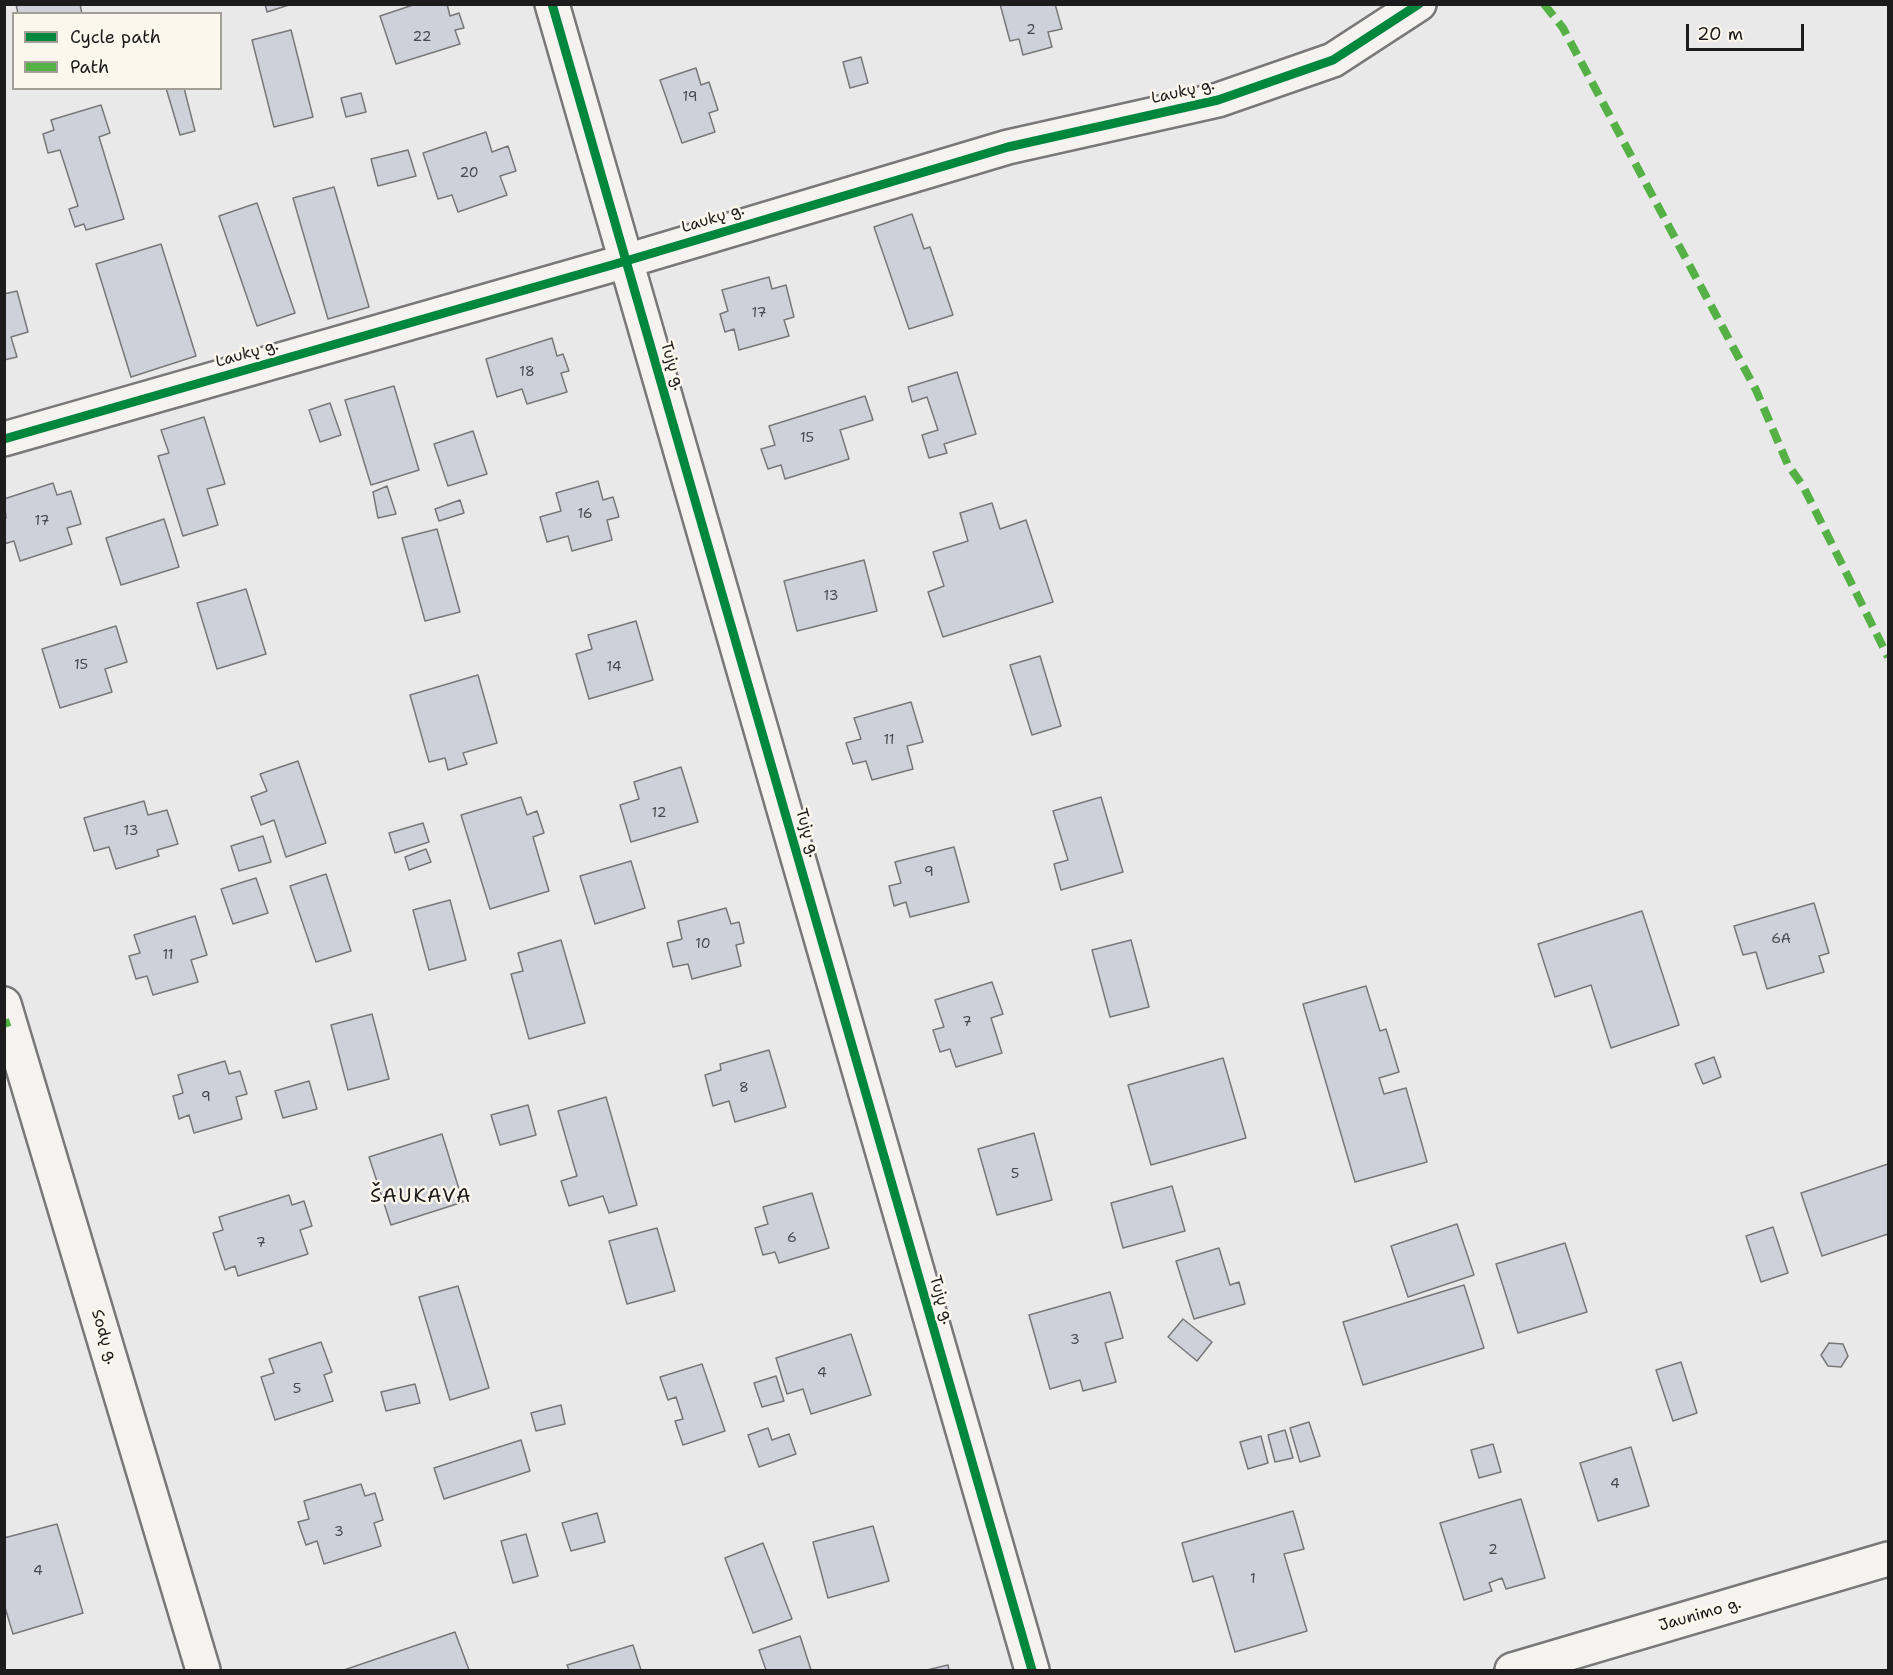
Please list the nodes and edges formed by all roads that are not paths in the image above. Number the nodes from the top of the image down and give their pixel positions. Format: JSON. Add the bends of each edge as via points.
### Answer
{"nodes":[{"id":1,"x":552,"y":4,"type":"edge"},
{"id":2,"x":1419,"y":4,"type":"edge"},
{"id":3,"x":626,"y":261,"type":"junction"},
{"id":4,"x":4,"y":439,"type":"edge"},
{"id":5,"x":4,"y":1004,"type":"edge"},
{"id":6,"x":1888,"y":1559,"type":"edge"},
{"id":7,"x":203,"y":1671,"type":"edge"},
{"id":8,"x":1032,"y":1671,"type":"edge"},
{"id":9,"x":1512,"y":1671,"type":"edge"}],
"edges":[{"from":1,"to":3,"type":"street","name":"Tujų g."},
{"from":2,"to":3,"type":"street","name":"Laukų g.","via":[[1333,60],[1218,100],[1008,147]]},
{"from":3,"to":4,"type":"street","name":"Laukų g."},
{"from":3,"to":8,"type":"street","name":"Tujų g."},
{"from":5,"to":7,"type":"street","name":"Sodų g."},
{"from":6,"to":9,"type":"street","name":"Jaunimo g."}]}
